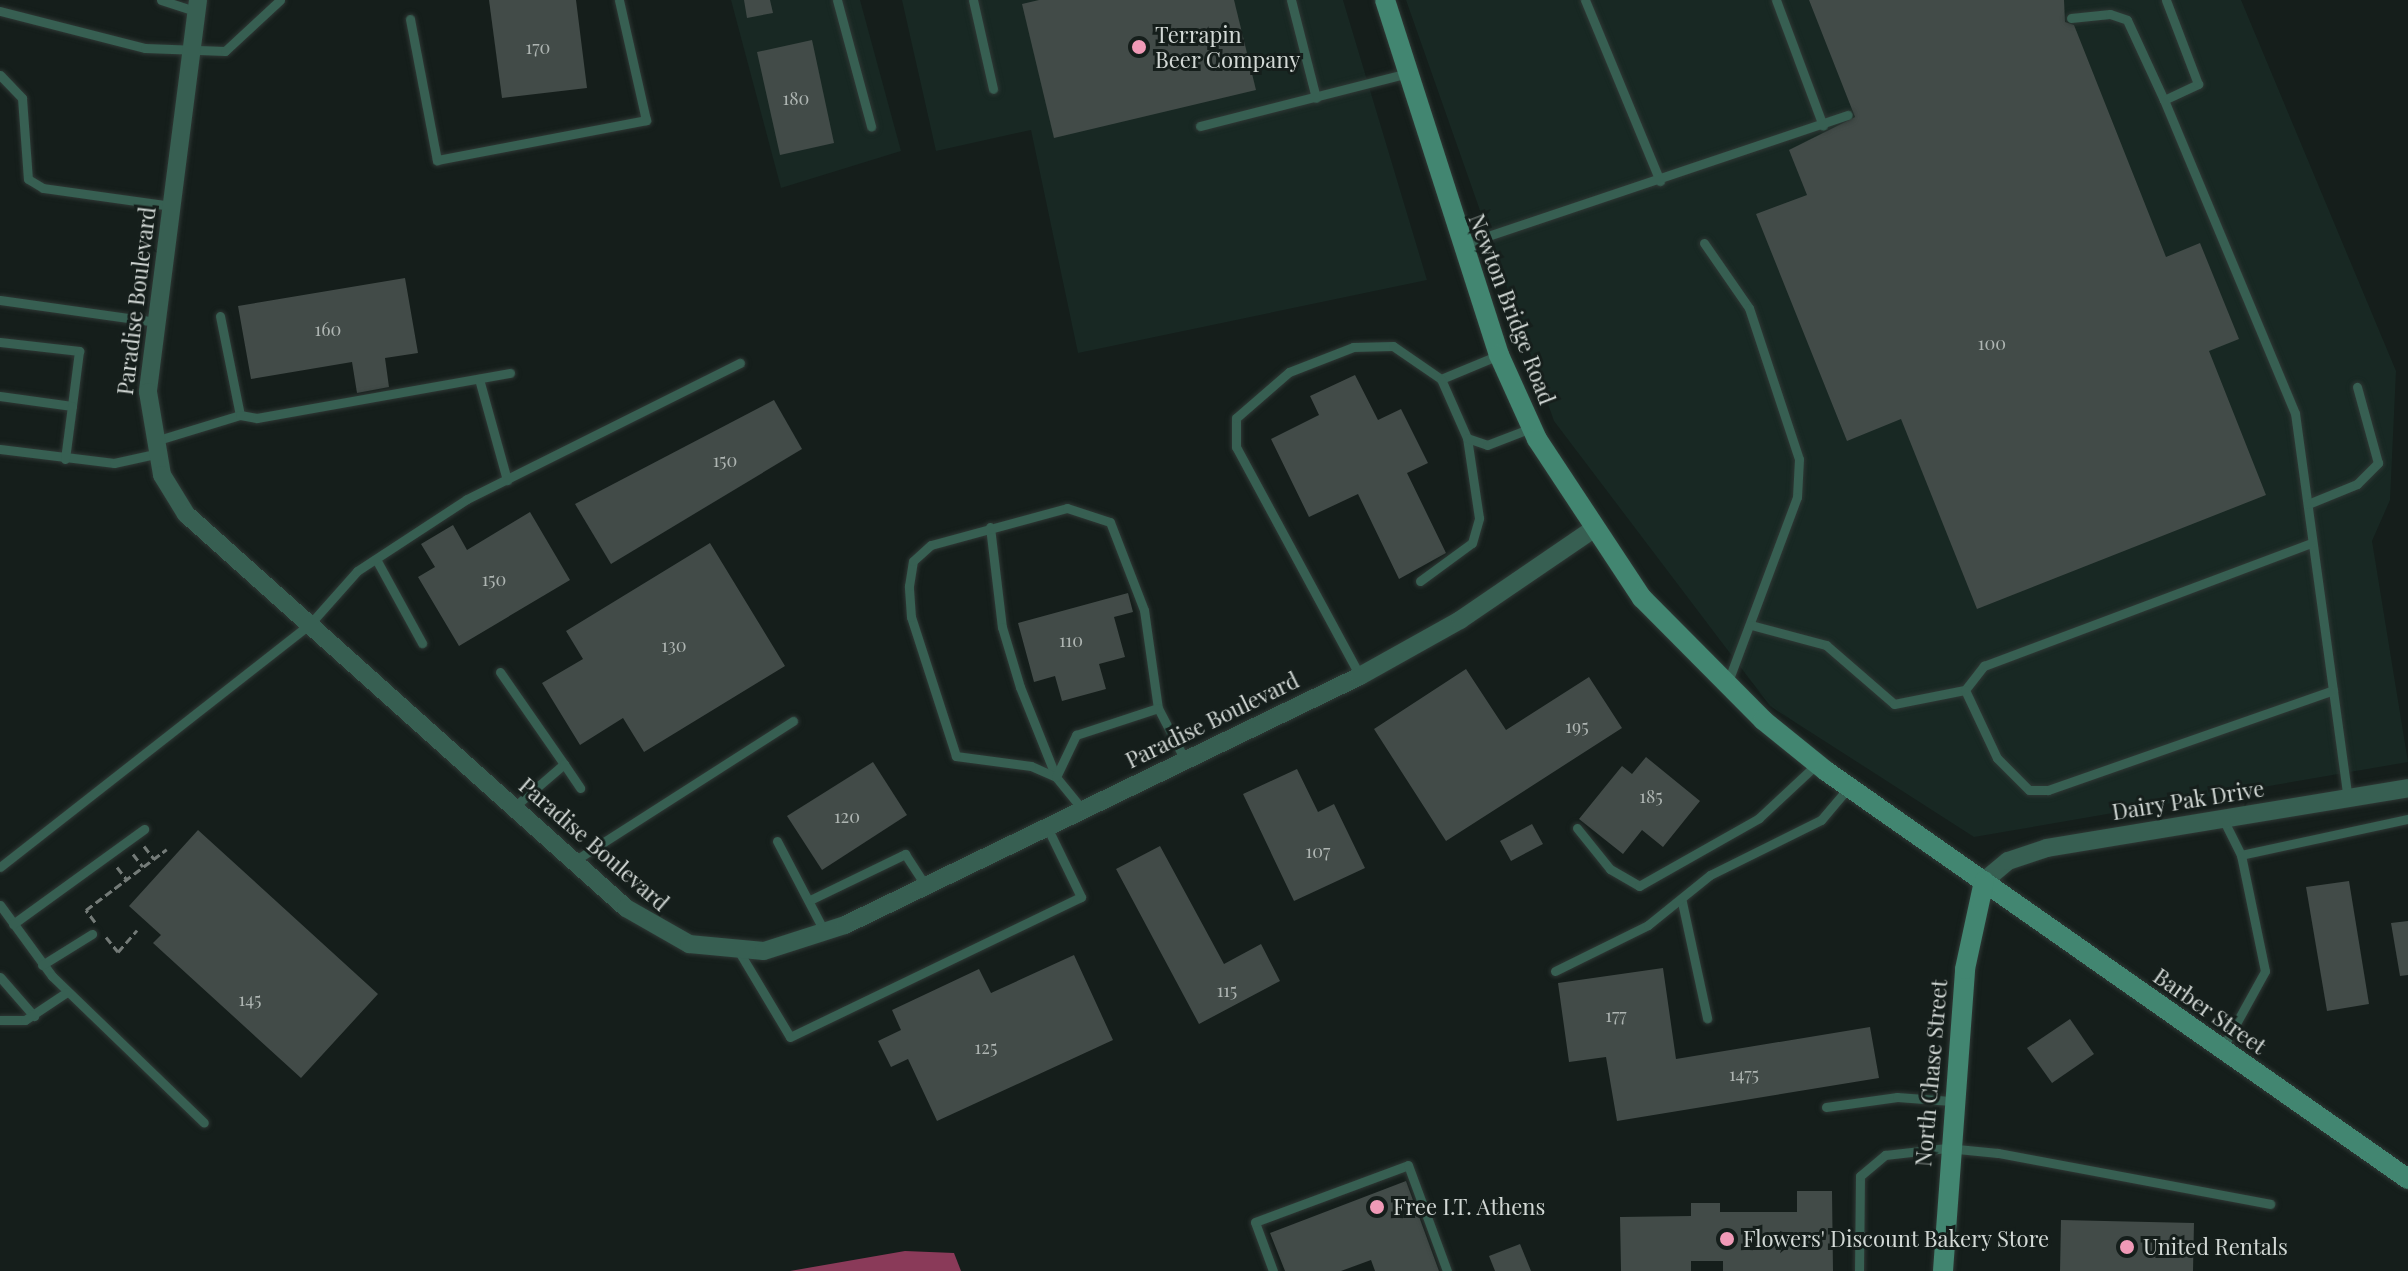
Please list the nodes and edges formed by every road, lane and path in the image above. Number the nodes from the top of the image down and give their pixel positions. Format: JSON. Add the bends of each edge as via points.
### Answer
{"nodes":[{"id":1,"x":161,"y":0,"type":"edge"},
{"id":2,"x":280,"y":0,"type":"edge"},
{"id":3,"x":619,"y":0,"type":"edge"},
{"id":4,"x":837,"y":0,"type":"edge"},
{"id":5,"x":973,"y":0,"type":"edge"},
{"id":6,"x":1291,"y":0,"type":"edge"},
{"id":7,"x":1385,"y":0,"type":"edge"},
{"id":8,"x":1585,"y":0,"type":"edge"},
{"id":9,"x":1776,"y":0,"type":"edge"},
{"id":10,"x":2166,"y":0,"type":"edge"},
{"id":11,"x":197,"y":6,"type":"edge"},
{"id":12,"x":0,"y":11,"type":"edge"},
{"id":13,"x":2071,"y":18,"type":"dead end"},
{"id":14,"x":410,"y":19,"type":"dead end"},
{"id":15,"x":191,"y":52,"type":"junction"},
{"id":16,"x":1408,"y":73,"type":"junction"},
{"id":17,"x":0,"y":75,"type":"edge"},
{"id":18,"x":993,"y":89,"type":"dead end"},
{"id":19,"x":1316,"y":98,"type":"junction"},
{"id":20,"x":2164,"y":100,"type":"junction"},
{"id":21,"x":1848,"y":115,"type":"dead end"},
{"id":22,"x":871,"y":126,"type":"dead end"},
{"id":23,"x":1200,"y":126,"type":"dead end"},
{"id":24,"x":1823,"y":126,"type":"junction"},
{"id":25,"x":1660,"y":181,"type":"junction"},
{"id":26,"x":171,"y":206,"type":"junction"},
{"id":27,"x":1704,"y":243,"type":"dead end"},
{"id":28,"x":1460,"y":245,"type":"junction"},
{"id":29,"x":0,"y":300,"type":"edge"},
{"id":30,"x":220,"y":316,"type":"dead end"},
{"id":31,"x":156,"y":322,"type":"junction"},
{"id":32,"x":0,"y":342,"type":"edge"},
{"id":33,"x":1499,"y":355,"type":"junction"},
{"id":34,"x":740,"y":363,"type":"dead end"},
{"id":35,"x":510,"y":373,"type":"dead end"},
{"id":36,"x":479,"y":379,"type":"junction"},
{"id":37,"x":1441,"y":379,"type":"junction"},
{"id":38,"x":2357,"y":387,"type":"dead end"},
{"id":39,"x":0,"y":396,"type":"edge"},
{"id":40,"x":72,"y":406,"type":"junction"},
{"id":41,"x":240,"y":415,"type":"junction"},
{"id":42,"x":1532,"y":428,"type":"junction"},
{"id":43,"x":1467,"y":438,"type":"junction"},
{"id":44,"x":153,"y":448,"type":"junction"},
{"id":45,"x":0,"y":449,"type":"edge"},
{"id":46,"x":65,"y":459,"type":"junction"},
{"id":47,"x":507,"y":480,"type":"junction"},
{"id":48,"x":2308,"y":504,"type":"junction"},
{"id":49,"x":990,"y":527,"type":"junction"},
{"id":50,"x":1592,"y":530,"type":"junction"},
{"id":51,"x":2311,"y":543,"type":"junction"},
{"id":52,"x":376,"y":559,"type":"junction"},
{"id":53,"x":1420,"y":581,"type":"dead end"},
{"id":54,"x":310,"y":624,"type":"junction"},
{"id":55,"x":1751,"y":625,"type":"junction"},
{"id":56,"x":422,"y":643,"type":"dead end"},
{"id":57,"x":500,"y":672,"type":"dead end"},
{"id":58,"x":1360,"y":676,"type":"junction"},
{"id":59,"x":1726,"y":686,"type":"junction"},
{"id":60,"x":1965,"y":690,"type":"junction"},
{"id":61,"x":2333,"y":690,"type":"junction"},
{"id":62,"x":1158,"y":708,"type":"junction"},
{"id":63,"x":793,"y":721,"type":"dead end"},
{"id":64,"x":1185,"y":760,"type":"junction"},
{"id":65,"x":564,"y":764,"type":"junction"},
{"id":66,"x":1817,"y":764,"type":"junction"},
{"id":67,"x":1056,"y":777,"type":"junction"},
{"id":68,"x":1849,"y":787,"type":"junction"},
{"id":69,"x":580,"y":788,"type":"dead end"},
{"id":70,"x":2408,"y":789,"type":"edge"},
{"id":71,"x":2348,"y":798,"type":"junction"},
{"id":72,"x":514,"y":807,"type":"junction"},
{"id":73,"x":1083,"y":810,"type":"junction"},
{"id":74,"x":2223,"y":819,"type":"junction"},
{"id":75,"x":2408,"y":819,"type":"edge"},
{"id":76,"x":1047,"y":827,"type":"junction"},
{"id":77,"x":1577,"y":828,"type":"dead end"},
{"id":78,"x":144,"y":829,"type":"dead end"},
{"id":79,"x":777,"y":841,"type":"dead end"},
{"id":80,"x":167,"y":849,"type":"dead end"},
{"id":81,"x":2241,"y":855,"type":"junction"},
{"id":82,"x":108,"y":856,"type":"junction"},
{"id":83,"x":574,"y":861,"type":"junction"},
{"id":84,"x":0,"y":867,"type":"edge"},
{"id":85,"x":127,"y":880,"type":"junction"},
{"id":86,"x":1984,"y":881,"type":"junction"},
{"id":87,"x":926,"y":886,"type":"junction"},
{"id":88,"x":810,"y":900,"type":"junction"},
{"id":89,"x":1682,"y":902,"type":"junction"},
{"id":90,"x":0,"y":905,"type":"edge"},
{"id":91,"x":13,"y":924,"type":"junction"},
{"id":92,"x":137,"y":930,"type":"dead end"},
{"id":93,"x":825,"y":933,"type":"junction"},
{"id":94,"x":92,"y":934,"type":"dead end"},
{"id":95,"x":738,"y":950,"type":"junction"},
{"id":96,"x":42,"y":965,"type":"junction"},
{"id":97,"x":1555,"y":971,"type":"dead end"},
{"id":98,"x":0,"y":977,"type":"edge"},
{"id":99,"x":67,"y":992,"type":"junction"},
{"id":100,"x":34,"y":1016,"type":"junction"},
{"id":101,"x":1707,"y":1018,"type":"dead end"},
{"id":102,"x":0,"y":1020,"type":"edge"},
{"id":103,"x":2222,"y":1049,"type":"junction"},
{"id":104,"x":1951,"y":1101,"type":"junction"},
{"id":105,"x":1826,"y":1107,"type":"dead end"},
{"id":106,"x":204,"y":1123,"type":"dead end"},
{"id":107,"x":1947,"y":1148,"type":"junction"},
{"id":108,"x":2408,"y":1179,"type":"edge"},
{"id":109,"x":2270,"y":1204,"type":"dead end"},
{"id":110,"x":1273,"y":1271,"type":"edge"},
{"id":111,"x":1447,"y":1271,"type":"edge"},
{"id":112,"x":1859,"y":1271,"type":"edge"},
{"id":113,"x":1943,"y":1271,"type":"edge"}],
"edges":[{"from":1,"to":11,"type":"lane"},
{"from":2,"to":15,"type":"lane","via":[[241,42],[225,51]]},
{"from":3,"to":14,"type":"lane","via":[[646,120],[437,160]]},
{"from":4,"to":22,"type":"lane"},
{"from":5,"to":18,"type":"lane"},
{"from":6,"to":19,"type":"lane"},
{"from":7,"to":16,"type":"main road","name":"Newton Bridge Road"},
{"from":8,"to":25,"type":"lane"},
{"from":9,"to":24,"type":"lane"},
{"from":10,"to":20,"type":"lane","via":[[2198,84]]},
{"from":11,"to":15,"type":"street","name":"Paradise Boulevard"},
{"from":12,"to":15,"type":"lane","via":[[58,31]]},
{"from":13,"to":20,"type":"lane","via":[[2110,14],[2127,20]]},
{"from":15,"to":26,"type":"street","name":"Paradise Boulevard"},
{"from":16,"to":19,"type":"lane"},
{"from":16,"to":28,"type":"main road","name":"Newton Bridge Road"},
{"from":17,"to":26,"type":"lane","via":[[22,98],[28,179],[43,188]]},
{"from":19,"to":23,"type":"lane"},
{"from":20,"to":48,"type":"lane","via":[[2295,413]]},
{"from":21,"to":24,"type":"lane"},
{"from":24,"to":25,"type":"lane"},
{"from":25,"to":28,"type":"lane"},
{"from":26,"to":31,"type":"street","name":"Paradise Boulevard"},
{"from":27,"to":55,"type":"lane","via":[[1749,308],[1799,459],[1797,497]]},
{"from":28,"to":33,"type":"main road","name":"Newton Bridge Road"},
{"from":29,"to":31,"type":"lane"},
{"from":30,"to":41,"type":"lane"},
{"from":31,"to":44,"type":"street","name":"Paradise Boulevard","via":[[148,392]]},
{"from":32,"to":40,"type":"lane","via":[[79,351]]},
{"from":33,"to":37,"type":"lane"},
{"from":33,"to":42,"type":"main road","name":"Newton Bridge Road"},
{"from":34,"to":47,"type":"lane"},
{"from":35,"to":36,"type":"lane"},
{"from":36,"to":41,"type":"lane","via":[[257,418]]},
{"from":36,"to":47,"type":"lane"},
{"from":37,"to":43,"type":"lane"},
{"from":37,"to":58,"type":"lane","via":[[1393,346],[1353,347],[1289,372],[1236,418],[1236,447]]},
{"from":38,"to":48,"type":"lane","via":[[2378,463],[2357,484]]},
{"from":39,"to":40,"type":"lane"},
{"from":40,"to":46,"type":"lane"},
{"from":41,"to":44,"type":"lane"},
{"from":42,"to":43,"type":"lane","via":[[1487,445]]},
{"from":42,"to":50,"type":"main road","name":"Newton Bridge Road"},
{"from":43,"to":53,"type":"lane","via":[[1479,518],[1472,543]]},
{"from":44,"to":46,"type":"lane","via":[[114,463]]},
{"from":44,"to":54,"type":"street","name":"Paradise Boulevard","via":[[186,514]]},
{"from":45,"to":46,"type":"lane"},
{"from":47,"to":52,"type":"lane"},
{"from":48,"to":51,"type":"lane"},
{"from":49,"to":62,"type":"lane","via":[[1067,508],[1110,522],[1144,610]]},
{"from":49,"to":67,"type":"lane","via":[[1002,627]]},
{"from":49,"to":67,"type":"lane","via":[[931,545],[913,561],[911,617],[956,756],[1031,766]]},
{"from":50,"to":58,"type":"street","name":"Paradise Boulevard","via":[[1460,620]]},
{"from":50,"to":59,"type":"main road","name":"Newton Bridge Road","via":[[1642,598]]},
{"from":51,"to":60,"type":"lane","via":[[1984,666]]},
{"from":51,"to":61,"type":"lane"},
{"from":52,"to":54,"type":"lane"},
{"from":52,"to":56,"type":"lane"},
{"from":54,"to":72,"type":"street","name":"Paradise Boulevard"},
{"from":54,"to":84,"type":"lane"},
{"from":55,"to":59,"type":"lane"},
{"from":55,"to":60,"type":"lane","via":[[1826,645],[1894,704]]},
{"from":57,"to":65,"type":"lane"},
{"from":58,"to":64,"type":"street","name":"Paradise Boulevard"},
{"from":59,"to":66,"type":"main road","name":"Newton Bridge Road"},
{"from":60,"to":61,"type":"lane","via":[[1997,758],[2029,790],[2048,790]]},
{"from":61,"to":71,"type":"lane"},
{"from":62,"to":64,"type":"lane"},
{"from":62,"to":67,"type":"lane","via":[[1076,735]]},
{"from":63,"to":83,"type":"lane"},
{"from":64,"to":73,"type":"street","name":"Paradise Boulevard"},
{"from":65,"to":69,"type":"lane"},
{"from":65,"to":72,"type":"lane"},
{"from":66,"to":68,"type":"main road","name":"Newton Bridge Road"},
{"from":66,"to":77,"type":"lane","via":[[1759,818],[1639,886],[1610,869]]},
{"from":67,"to":73,"type":"lane"},
{"from":68,"to":86,"type":"main road","name":"Newton Bridge Road"},
{"from":68,"to":89,"type":"lane","via":[[1821,820],[1710,875]]},
{"from":70,"to":71,"type":"street","name":"Dairy Pak Drive"},
{"from":71,"to":74,"type":"street","name":"Dairy Pak Drive"},
{"from":72,"to":83,"type":"street","name":"Paradise Boulevard"},
{"from":73,"to":76,"type":"street","name":"Paradise Boulevard"},
{"from":74,"to":81,"type":"lane"},
{"from":74,"to":86,"type":"street","name":"Dairy Pak Drive","via":[[2047,848],[2008,861]]},
{"from":75,"to":81,"type":"lane"},
{"from":76,"to":87,"type":"street","name":"Paradise Boulevard"},
{"from":76,"to":95,"type":"lane","via":[[1081,897],[790,1037]]},
{"from":78,"to":82,"type":"lane"},
{"from":79,"to":88,"type":"lane"},
{"from":80,"to":85,"type":"path"},
{"from":81,"to":103,"type":"lane","via":[[2265,971]]},
{"from":82,"to":85,"type":"path"},
{"from":82,"to":91,"type":"lane"},
{"from":83,"to":95,"type":"street","name":"Paradise Boulevard","via":[[656,930],[689,944]]},
{"from":85,"to":92,"type":"path","via":[[86,910],[118,952]]},
{"from":86,"to":103,"type":"main road","name":"Barber Street"},
{"from":86,"to":104,"type":"main road","name":"North Chase Street","via":[[1970,925]]},
{"from":87,"to":88,"type":"lane","via":[[905,854]]},
{"from":87,"to":93,"type":"street","name":"Paradise Boulevard"},
{"from":88,"to":93,"type":"lane"},
{"from":89,"to":97,"type":"lane"},
{"from":89,"to":101,"type":"lane"},
{"from":90,"to":91,"type":"lane"},
{"from":91,"to":96,"type":"lane"},
{"from":93,"to":95,"type":"street","name":"Paradise Boulevard"},
{"from":94,"to":96,"type":"lane"},
{"from":96,"to":99,"type":"lane"},
{"from":98,"to":100,"type":"lane"},
{"from":99,"to":100,"type":"lane"},
{"from":99,"to":106,"type":"lane"},
{"from":100,"to":102,"type":"lane"},
{"from":103,"to":108,"type":"main road","name":"Barber Street"},
{"from":104,"to":105,"type":"lane","via":[[1897,1097]]},
{"from":104,"to":107,"type":"main road","name":"North Chase Street"},
{"from":107,"to":109,"type":"lane"},
{"from":107,"to":112,"type":"lane","via":[[1885,1155],[1860,1176]]},
{"from":107,"to":113,"type":"main road","name":"North Chase Street"},
{"from":110,"to":111,"type":"lane","via":[[1255,1222],[1408,1165]]}]}
